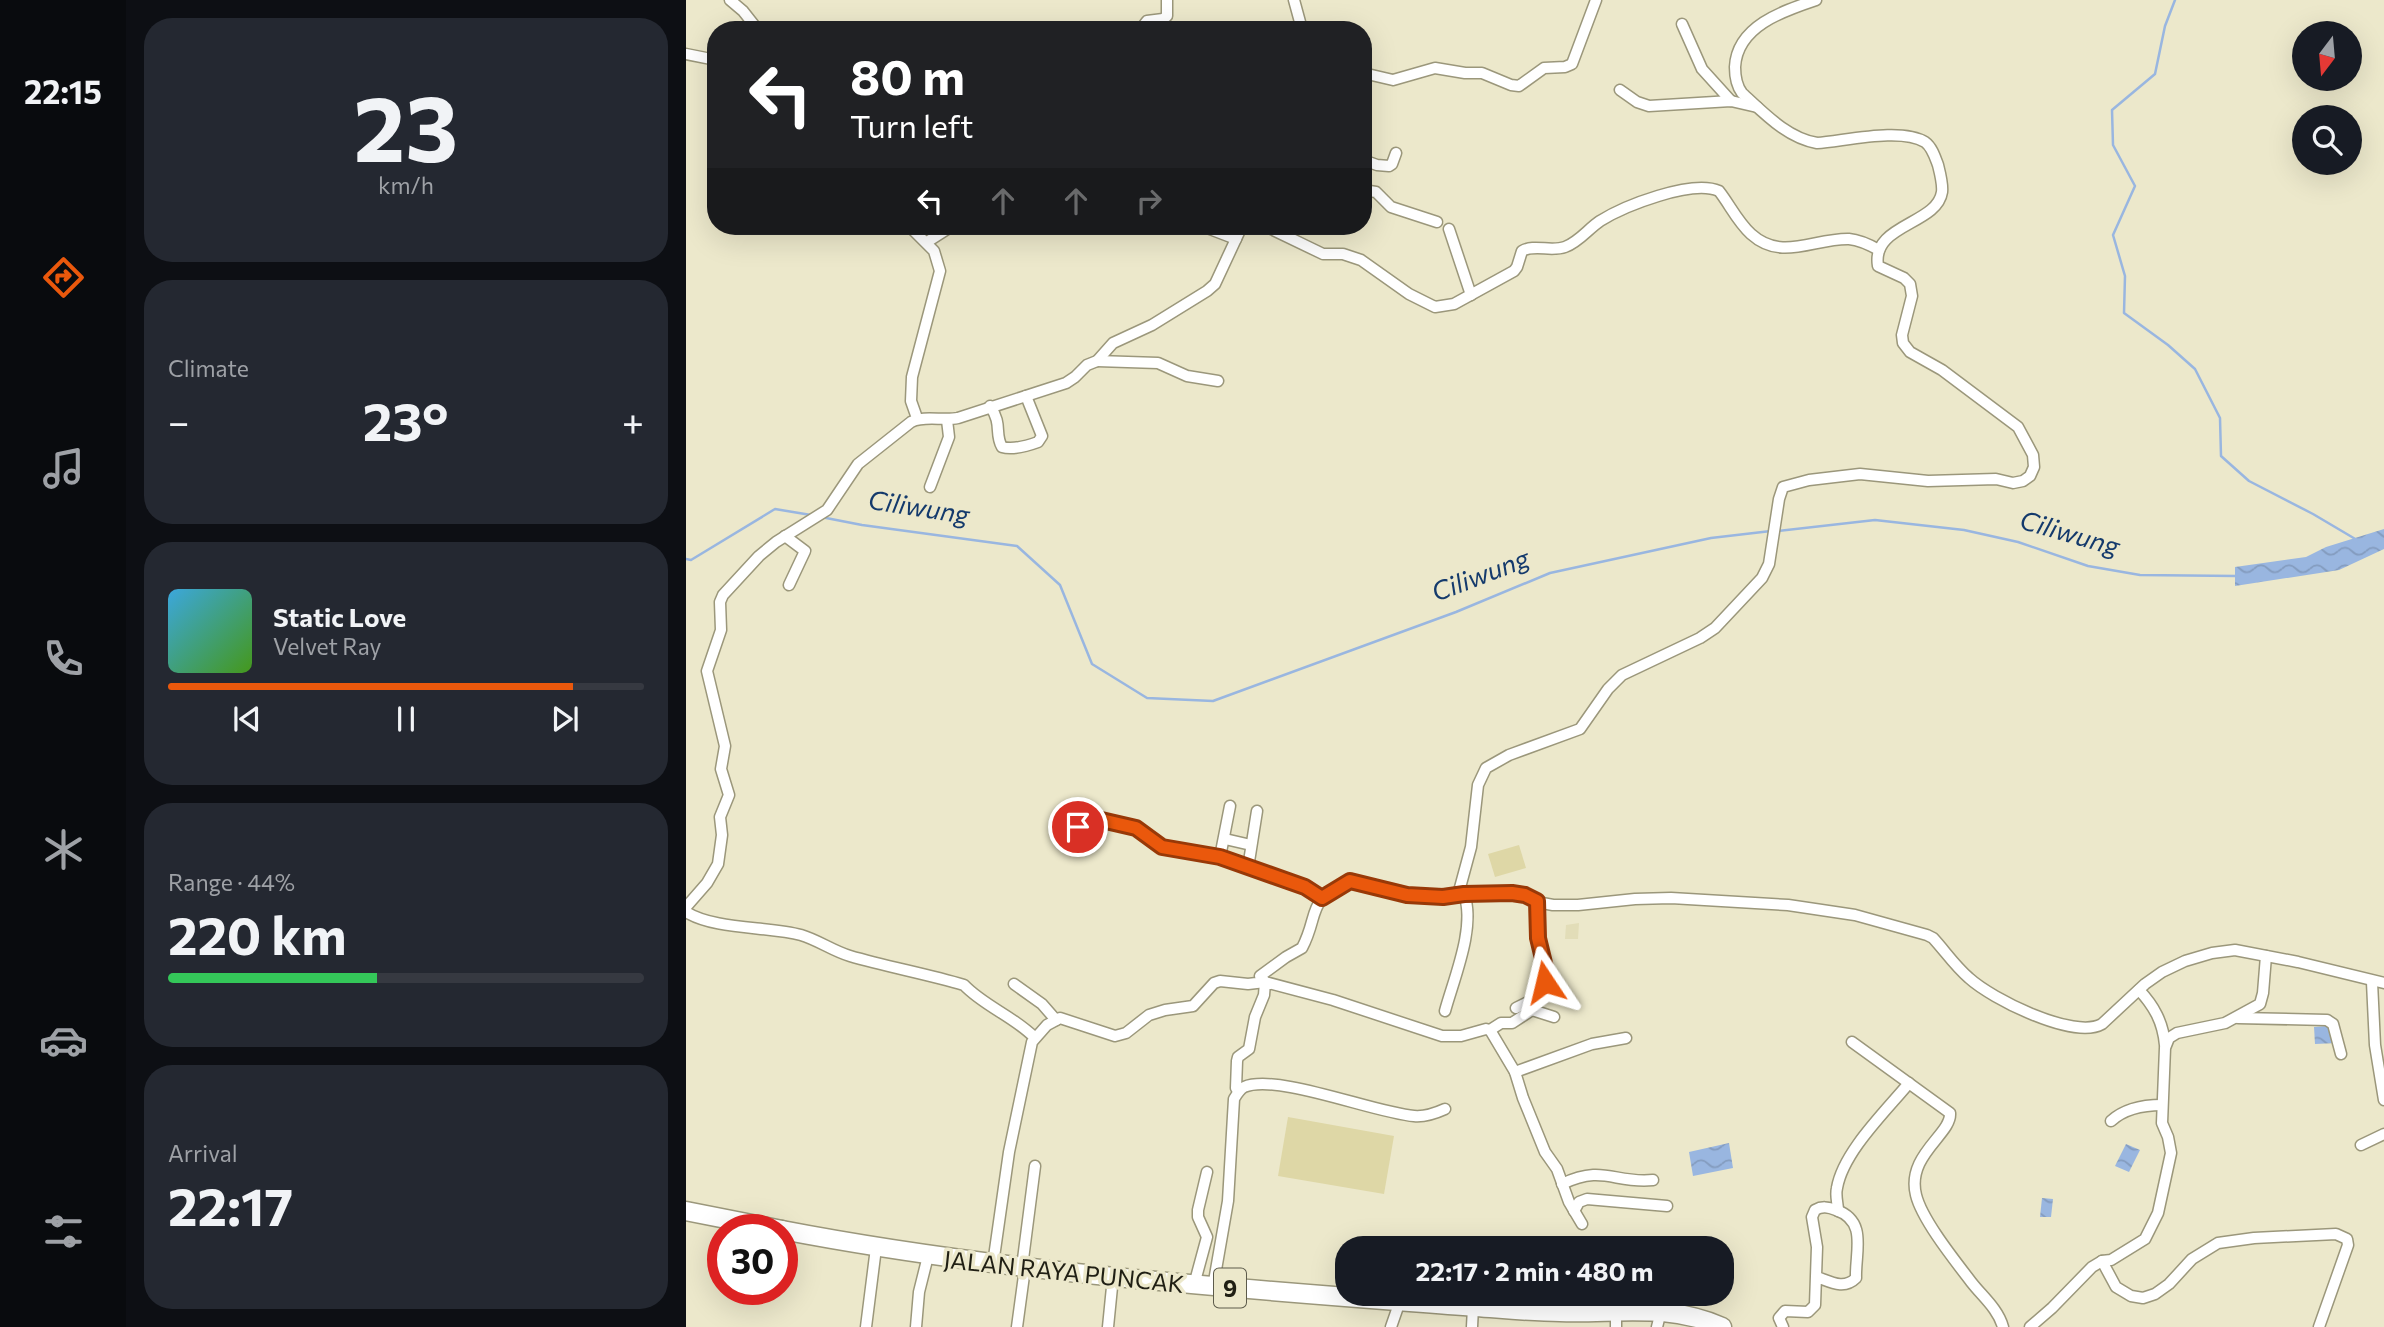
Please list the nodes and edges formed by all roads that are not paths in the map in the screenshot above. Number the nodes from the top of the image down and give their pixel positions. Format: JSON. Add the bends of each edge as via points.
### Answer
{"nodes":[{"id":1,"x":730,"y":0,"type":"edge"},
{"id":2,"x":1167,"y":0,"type":"edge"},
{"id":3,"x":1294,"y":0,"type":"edge"},
{"id":4,"x":1596,"y":0,"type":"edge"},
{"id":5,"x":1816,"y":0,"type":"edge"},
{"id":6,"x":751,"y":21,"type":"edge"},
{"id":7,"x":1147,"y":21,"type":"edge"},
{"id":8,"x":1300,"y":21,"type":"edge"},
{"id":9,"x":1682,"y":24,"type":"dead end"},
{"id":10,"x":686,"y":54,"type":"edge"},
{"id":11,"x":707,"y":58,"type":"edge"},
{"id":12,"x":1372,"y":75,"type":"edge"},
{"id":13,"x":1620,"y":90,"type":"dead end"},
{"id":14,"x":1731,"y":101,"type":"junction"},
{"id":15,"x":1758,"y":107,"type":"junction"},
{"id":16,"x":1396,"y":153,"type":"dead end"},
{"id":17,"x":1372,"y":164,"type":"edge"},
{"id":18,"x":1372,"y":191,"type":"edge"},
{"id":19,"x":1437,"y":222,"type":"dead end"},
{"id":20,"x":1449,"y":229,"type":"dead end"},
{"id":21,"x":919,"y":235,"type":"edge"},
{"id":22,"x":938,"y":235,"type":"edge"},
{"id":23,"x":1226,"y":235,"type":"edge"},
{"id":24,"x":1238,"y":235,"type":"edge"},
{"id":25,"x":1284,"y":235,"type":"edge"},
{"id":26,"x":1236,"y":239,"type":"junction"},
{"id":27,"x":927,"y":242,"type":"junction"},
{"id":28,"x":1880,"y":250,"type":"junction"},
{"id":29,"x":1471,"y":295,"type":"junction"},
{"id":30,"x":1097,"y":361,"type":"junction"},
{"id":31,"x":1217,"y":381,"type":"dead end"},
{"id":32,"x":1026,"y":396,"type":"junction"},
{"id":33,"x":990,"y":406,"type":"junction"},
{"id":34,"x":918,"y":418,"type":"junction"},
{"id":35,"x":947,"y":420,"type":"junction"},
{"id":36,"x":930,"y":487,"type":"dead end"},
{"id":37,"x":785,"y":536,"type":"junction"},
{"id":38,"x":789,"y":585,"type":"dead end"},
{"id":39,"x":1230,"y":806,"type":"dead end"},
{"id":40,"x":1257,"y":811,"type":"dead end"},
{"id":41,"x":1071,"y":831,"type":"dead end"},
{"id":42,"x":1225,"y":839,"type":"junction"},
{"id":43,"x":1251,"y":845,"type":"junction"},
{"id":44,"x":1220,"y":857,"type":"junction"},
{"id":45,"x":1248,"y":868,"type":"junction"},
{"id":46,"x":1461,"y":894,"type":"junction"},
{"id":47,"x":1322,"y":898,"type":"junction"},
{"id":48,"x":1537,"y":901,"type":"junction"},
{"id":49,"x":686,"y":910,"type":"edge"},
{"id":50,"x":2266,"y":957,"type":"junction"},
{"id":51,"x":1265,"y":982,"type":"junction"},
{"id":52,"x":2372,"y":982,"type":"junction"},
{"id":53,"x":1014,"y":984,"type":"dead end"},
{"id":54,"x":2384,"y":984,"type":"edge"},
{"id":55,"x":2139,"y":989,"type":"junction"},
{"id":56,"x":1516,"y":1008,"type":"dead end"},
{"id":57,"x":1445,"y":1011,"type":"dead end"},
{"id":58,"x":1554,"y":1017,"type":"dead end"},
{"id":59,"x":2234,"y":1018,"type":"junction"},
{"id":60,"x":1056,"y":1020,"type":"junction"},
{"id":61,"x":1490,"y":1030,"type":"junction"},
{"id":62,"x":1034,"y":1037,"type":"junction"},
{"id":63,"x":1626,"y":1038,"type":"dead end"},
{"id":64,"x":1852,"y":1042,"type":"dead end"},
{"id":65,"x":2165,"y":1048,"type":"junction"},
{"id":66,"x":2340,"y":1054,"type":"dead end"},
{"id":67,"x":1515,"y":1072,"type":"junction"},
{"id":68,"x":1909,"y":1083,"type":"junction"},
{"id":69,"x":1238,"y":1091,"type":"junction"},
{"id":70,"x":2384,"y":1100,"type":"edge"},
{"id":71,"x":2162,"y":1105,"type":"junction"},
{"id":72,"x":1445,"y":1109,"type":"dead end"},
{"id":73,"x":2110,"y":1121,"type":"dead end"},
{"id":74,"x":2384,"y":1134,"type":"edge"},
{"id":75,"x":2361,"y":1145,"type":"dead end"},
{"id":76,"x":1035,"y":1166,"type":"dead end"},
{"id":77,"x":1207,"y":1172,"type":"dead end"},
{"id":78,"x":1653,"y":1180,"type":"dead end"},
{"id":79,"x":1562,"y":1184,"type":"junction"},
{"id":80,"x":1667,"y":1206,"type":"dead end"},
{"id":81,"x":1838,"y":1210,"type":"junction"},
{"id":82,"x":686,"y":1211,"type":"edge"},
{"id":83,"x":1574,"y":1211,"type":"junction"},
{"id":84,"x":707,"y":1215,"type":"edge"},
{"id":85,"x":1582,"y":1224,"type":"dead end"},
{"id":86,"x":798,"y":1233,"type":"edge"},
{"id":87,"x":876,"y":1248,"type":"junction"},
{"id":88,"x":928,"y":1256,"type":"junction"},
{"id":89,"x":2102,"y":1261,"type":"junction"},
{"id":90,"x":993,"y":1264,"type":"junction"},
{"id":91,"x":1023,"y":1268,"type":"junction"},
{"id":92,"x":1113,"y":1277,"type":"junction"},
{"id":93,"x":1817,"y":1277,"type":"junction"},
{"id":94,"x":1194,"y":1285,"type":"junction"},
{"id":95,"x":1213,"y":1287,"type":"junction"},
{"id":96,"x":1335,"y":1296,"type":"edge"},
{"id":97,"x":1398,"y":1306,"type":"edge"},
{"id":98,"x":1462,"y":1306,"type":"edge"},
{"id":99,"x":1474,"y":1307,"type":"junction"},
{"id":100,"x":1611,"y":1315,"type":"edge"},
{"id":101,"x":1659,"y":1319,"type":"edge"},
{"id":102,"x":866,"y":1327,"type":"edge"},
{"id":103,"x":916,"y":1327,"type":"edge"},
{"id":104,"x":1017,"y":1327,"type":"edge"},
{"id":105,"x":1108,"y":1327,"type":"edge"},
{"id":106,"x":1391,"y":1327,"type":"edge"},
{"id":107,"x":1472,"y":1327,"type":"edge"},
{"id":108,"x":1722,"y":1327,"type":"edge"},
{"id":109,"x":1783,"y":1327,"type":"edge"},
{"id":110,"x":2003,"y":1327,"type":"edge"},
{"id":111,"x":2030,"y":1327,"type":"edge"},
{"id":112,"x":2319,"y":1327,"type":"edge"}],
"edges":[{"from":1,"to":6,"type":"street"},
{"from":2,"to":7,"type":"street","via":[[1167,16]]},
{"from":3,"to":8,"type":"street"},
{"from":4,"to":12,"type":"street","via":[[1572,64],[1544,68],[1519,86],[1482,73],[1435,68],[1392,80]]},
{"from":5,"to":15,"type":"street","via":[[1766,20],[1740,48],[1736,81]]},
{"from":9,"to":14,"type":"street","via":[[1702,69]]},
{"from":10,"to":11,"type":"street"},
{"from":13,"to":14,"type":"street","via":[[1649,106]]},
{"from":14,"to":15,"type":"street"},
{"from":15,"to":28,"type":"street","via":[[1806,141],[1899,136],[1930,146],[1940,178],[1940,197],[1928,211],[1890,235]]},
{"from":16,"to":17,"type":"street","via":[[1389,166]]},
{"from":18,"to":19,"type":"street","via":[[1391,207]]},
{"from":20,"to":29,"type":"street"},
{"from":21,"to":27,"type":"street"},
{"from":22,"to":27,"type":"street"},
{"from":23,"to":26,"type":"street"},
{"from":24,"to":26,"type":"street"},
{"from":25,"to":29,"type":"street","via":[[1323,254],[1361,260],[1426,304],[1447,306]]},
{"from":26,"to":30,"type":"street","via":[[1212,288],[1119,340]]},
{"from":27,"to":34,"type":"street","via":[[940,271],[912,377],[911,401]]},
{"from":28,"to":29,"type":"street","via":[[1848,239],[1790,249],[1773,247],[1747,230],[1719,191],[1699,188],[1615,212],[1563,247],[1524,249],[1514,271]]},
{"from":28,"to":46,"type":"street","via":[[1878,266],[1912,287],[1903,343],[2012,421],[2030,449],[2033,472],[2013,483],[1860,474],[1783,487],[1769,564],[1762,578],[1715,628],[1622,676],[1583,727],[1486,768],[1478,785]]},
{"from":30,"to":31,"type":"street","via":[[1158,363],[1186,376]]},
{"from":30,"to":32,"type":"street","via":[[1066,383]]},
{"from":32,"to":33,"type":"street"},
{"from":32,"to":33,"type":"street","via":[[1042,436],[1032,444],[1002,447],[998,420]]},
{"from":33,"to":35,"type":"street"},
{"from":34,"to":35,"type":"street"},
{"from":34,"to":37,"type":"street","via":[[858,464],[827,510]]},
{"from":35,"to":36,"type":"street","via":[[949,437]]},
{"from":37,"to":38,"type":"street","via":[[805,551]]},
{"from":37,"to":49,"type":"street","via":[[759,556],[720,600],[721,630],[707,671],[724,742],[721,769],[729,795],[720,817],[718,864]]},
{"from":39,"to":42,"type":"street"},
{"from":40,"to":43,"type":"street"},
{"from":41,"to":44,"type":"street","via":[[1097,819],[1142,830],[1162,847]]},
{"from":42,"to":43,"type":"street"},
{"from":42,"to":44,"type":"street"},
{"from":43,"to":45,"type":"street"},
{"from":44,"to":45,"type":"street"},
{"from":45,"to":47,"type":"street","via":[[1305,887]]},
{"from":46,"to":47,"type":"street","via":[[1407,895],[1350,881]]},
{"from":46,"to":48,"type":"street","via":[[1519,894]]},
{"from":46,"to":57,"type":"street","via":[[1468,911],[1466,931]]},
{"from":47,"to":51,"type":"street","via":[[1301,948],[1260,976]]},
{"from":48,"to":55,"type":"street","via":[[1578,905],[1697,899],[1816,907],[1855,915],[1933,938],[1969,979],[2062,1026],[2095,1028]]},
{"from":48,"to":56,"type":"street","via":[[1545,988]]},
{"from":49,"to":62,"type":"street","via":[[701,919],[801,935],[849,955],[964,985]]},
{"from":50,"to":52,"type":"street"},
{"from":50,"to":55,"type":"street","via":[[2235,950],[2212,953],[2162,972]]},
{"from":50,"to":59,"type":"street","via":[[2262,1002]]},
{"from":51,"to":60,"type":"street","via":[[1214,983],[1193,1006],[1149,1015],[1121,1035]]},
{"from":51,"to":61,"type":"street","via":[[1442,1036]]},
{"from":51,"to":69,"type":"street","via":[[1248,1049],[1237,1061]]},
{"from":52,"to":54,"type":"street"},
{"from":52,"to":70,"type":"street","via":[[2376,1059]]},
{"from":53,"to":60,"type":"street"},
{"from":55,"to":65,"type":"street","via":[[2164,1030]]},
{"from":58,"to":61,"type":"street","via":[[1532,1010]]},
{"from":59,"to":65,"type":"street","via":[[2171,1036]]},
{"from":59,"to":66,"type":"street","via":[[2327,1020],[2333,1024]]},
{"from":60,"to":62,"type":"street"},
{"from":61,"to":67,"type":"street"},
{"from":62,"to":90,"type":"street","via":[[1009,1152]]},
{"from":63,"to":67,"type":"street","via":[[1592,1044]]},
{"from":64,"to":68,"type":"street"},
{"from":65,"to":71,"type":"street"},
{"from":67,"to":79,"type":"street"},
{"from":68,"to":81,"type":"street","via":[[1847,1164],[1837,1189]]},
{"from":68,"to":110,"type":"street","via":[[1951,1116],[1920,1163],[1916,1196]]},
{"from":69,"to":72,"type":"street","via":[[1273,1086],[1413,1116]]},
{"from":69,"to":95,"type":"street","via":[[1228,1201]]},
{"from":71,"to":73,"type":"street","via":[[2126,1111]]},
{"from":71,"to":89,"type":"street","via":[[2171,1153],[2158,1213],[2145,1239]]},
{"from":74,"to":75,"type":"street"},
{"from":76,"to":91,"type":"street"},
{"from":77,"to":94,"type":"street","via":[[1198,1217],[1207,1237]]},
{"from":78,"to":79,"type":"street","via":[[1596,1173]]},
{"from":79,"to":83,"type":"street"},
{"from":80,"to":83,"type":"street","via":[[1587,1199]]},
{"from":81,"to":93,"type":"street","via":[[1819,1207],[1812,1214]]},
{"from":81,"to":93,"type":"street","via":[[1850,1217],[1859,1234],[1856,1280],[1844,1285]]},
{"from":82,"to":84,"type":"highway","name":"JALAN RAYA PUNCAK","number":"9"},
{"from":83,"to":85,"type":"street"},
{"from":86,"to":87,"type":"highway","name":"JALAN RAYA PUNCAK","number":"9"},
{"from":87,"to":88,"type":"highway","name":"JALAN RAYA PUNCAK","number":"9"},
{"from":87,"to":102,"type":"street"},
{"from":88,"to":90,"type":"highway","name":"JALAN RAYA PUNCAK","number":"9"},
{"from":88,"to":103,"type":"street"},
{"from":89,"to":111,"type":"street"},
{"from":89,"to":112,"type":"street","via":[[2116,1287],[2143,1298],[2169,1284],[2192,1259],[2218,1243],[2343,1236],[2348,1245]]},
{"from":90,"to":91,"type":"highway","name":"JALAN RAYA PUNCAK","number":"9"},
{"from":91,"to":92,"type":"highway","name":"JALAN RAYA PUNCAK","number":"9"},
{"from":91,"to":104,"type":"street"},
{"from":92,"to":94,"type":"highway","name":"JALAN RAYA PUNCAK","number":"9"},
{"from":92,"to":105,"type":"street"},
{"from":93,"to":109,"type":"street","via":[[1814,1308],[1785,1311],[1779,1318]]},
{"from":94,"to":95,"type":"highway","name":"JALAN RAYA PUNCAK","number":"9"},
{"from":95,"to":96,"type":"highway","name":"JALAN RAYA PUNCAK","number":"9"},
{"from":97,"to":106,"type":"street"},
{"from":98,"to":99,"type":"highway","name":"JALAN RAYA PUNCAK","number":"9"},
{"from":99,"to":100,"type":"highway","name":"JALAN RAYA PUNCAK","number":"9","via":[[1560,1316]]},
{"from":99,"to":107,"type":"street"},
{"from":100,"to":101,"type":"highway","name":"JALAN RAYA PUNCAK","number":"9"},
{"from":101,"to":108,"type":"highway","name":"JALAN RAYA PUNCAK","number":"9","via":[[1694,1316]]}]}
